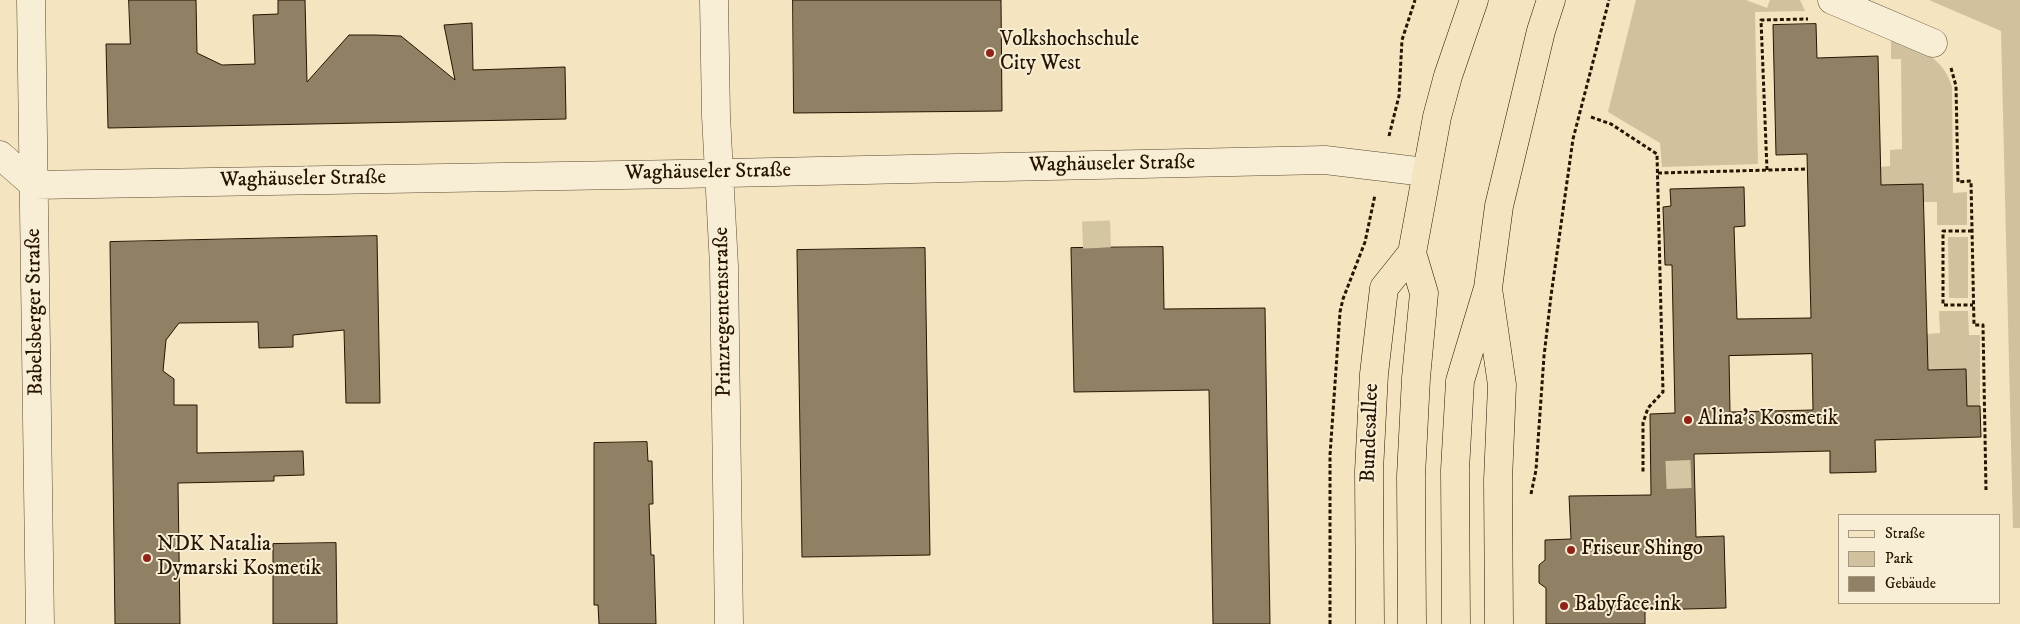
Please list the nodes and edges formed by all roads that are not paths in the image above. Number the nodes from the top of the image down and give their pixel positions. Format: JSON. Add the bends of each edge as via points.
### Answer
{"nodes":[{"id":1,"x":31,"y":0,"type":"edge"},
{"id":2,"x":714,"y":0,"type":"edge"},
{"id":3,"x":1474,"y":0,"type":"edge"},
{"id":4,"x":1551,"y":0,"type":"edge"},
{"id":5,"x":1832,"y":0,"type":"edge"},
{"id":6,"x":1933,"y":43,"type":"road end"},
{"id":7,"x":0,"y":155,"type":"edge"},
{"id":8,"x":1426,"y":172,"type":"junction"},
{"id":9,"x":719,"y":173,"type":"junction"},
{"id":10,"x":34,"y":185,"type":"junction"},
{"id":11,"x":1412,"y":253,"type":"junction"},
{"id":12,"x":1488,"y":288,"type":"junction"},
{"id":13,"x":40,"y":624,"type":"edge"},
{"id":14,"x":729,"y":624,"type":"edge"},
{"id":15,"x":1370,"y":624,"type":"edge"},
{"id":16,"x":1412,"y":624,"type":"edge"},
{"id":17,"x":1456,"y":624,"type":"edge"},
{"id":18,"x":1498,"y":624,"type":"edge"}],
"edges":[{"from":1,"to":10,"type":"street","name":"Babelsberger Straße"},
{"from":2,"to":9,"type":"street","name":"Prinzregentenstraße"},
{"from":3,"to":8,"type":"main road","name":"Bundesallee","via":[[1448,76]]},
{"from":4,"to":12,"type":"main road","via":[[1501,197]]},
{"from":5,"to":6,"type":"street"},
{"from":7,"to":10,"type":"street"},
{"from":8,"to":9,"type":"street","name":"Waghäuseler Straße","via":[[1325,160]]},
{"from":8,"to":11,"type":"main road","name":"Bundesallee"},
{"from":9,"to":10,"type":"street","name":"Waghäuseler Straße"},
{"from":9,"to":14,"type":"street","name":"Prinzregentenstraße","via":[[724,266]]},
{"from":10,"to":13,"type":"street","name":"Babelsberger Straße"},
{"from":11,"to":15,"type":"main road","name":"Bundesallee","via":[[1384,288],[1374,374],[1369,471]]},
{"from":11,"to":16,"type":"main road","name":"Bundesallee","via":[[1424,293],[1411,476]]},
{"from":12,"to":17,"type":"main road","via":[[1460,381],[1455,470]]},
{"from":12,"to":18,"type":"main road","via":[[1502,385]]}]}
